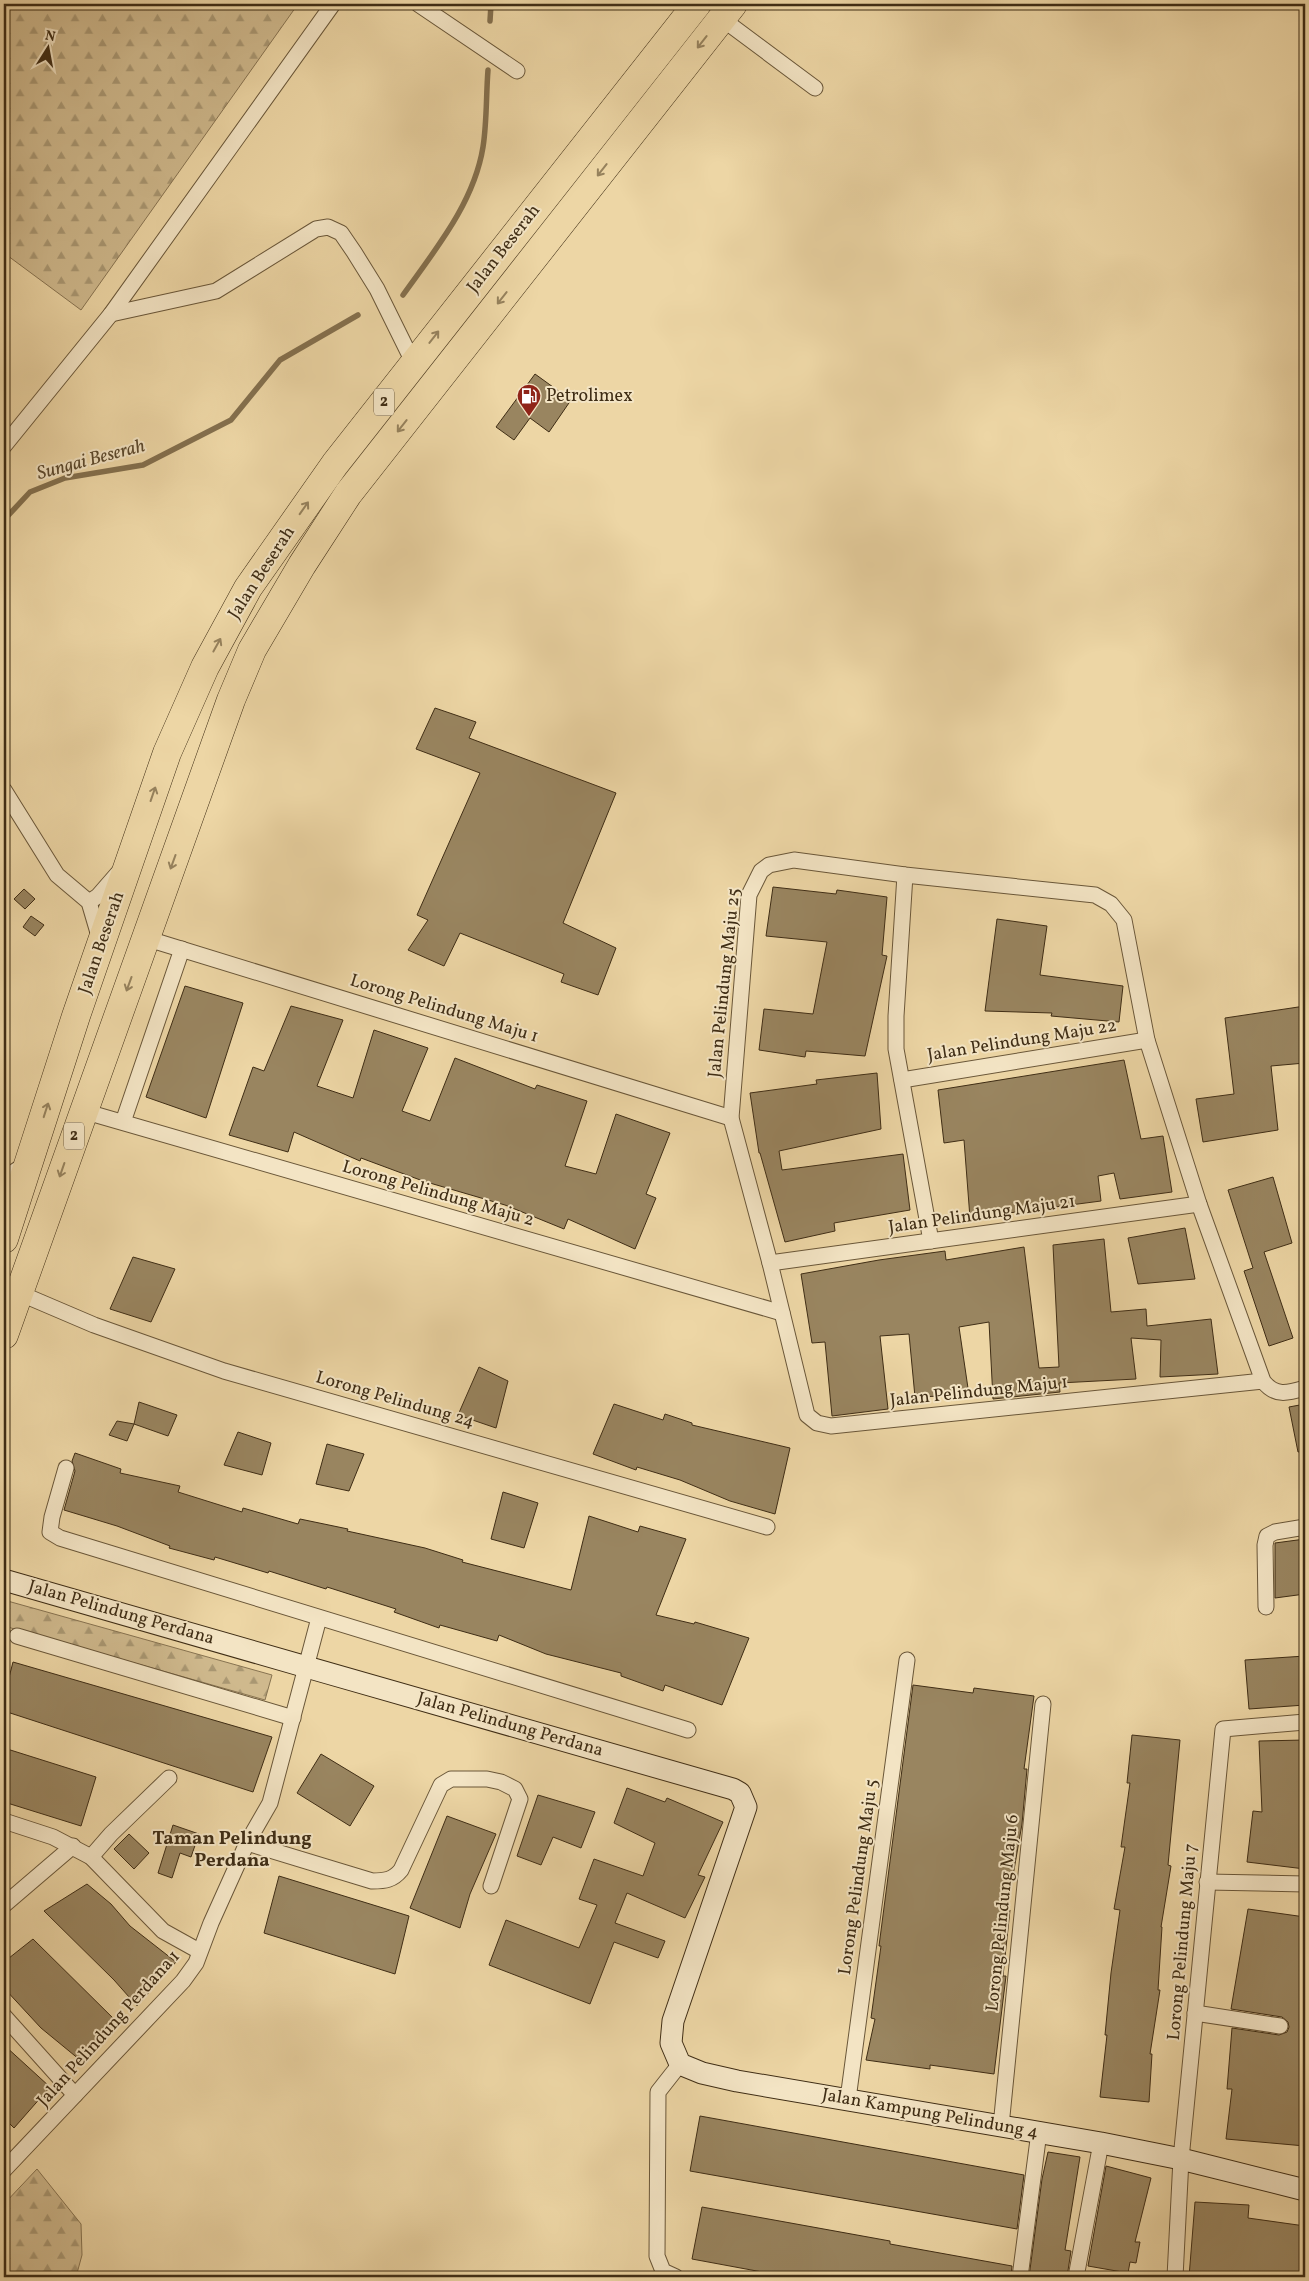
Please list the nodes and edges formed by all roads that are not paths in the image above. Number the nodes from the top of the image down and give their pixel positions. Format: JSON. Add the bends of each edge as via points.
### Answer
{"nodes":[{"id":1,"x":333,"y":4,"type":"edge"},
{"id":2,"x":418,"y":4,"type":"edge"},
{"id":3,"x":697,"y":4,"type":"edge"},
{"id":4,"x":727,"y":11,"type":"edge"},
{"id":5,"x":517,"y":72,"type":"dead end"},
{"id":6,"x":815,"y":88,"type":"dead end"},
{"id":7,"x":111,"y":314,"type":"junction"},
{"id":8,"x":414,"y":364,"type":"junction"},
{"id":9,"x":4,"y":446,"type":"edge"},
{"id":10,"x":4,"y":790,"type":"edge"},
{"id":11,"x":137,"y":840,"type":"junction"},
{"id":12,"x":905,"y":875,"type":"junction"},
{"id":13,"x":124,"y":880,"type":"junction"},
{"id":14,"x":162,"y":892,"type":"junction"},
{"id":15,"x":89,"y":902,"type":"junction"},
{"id":16,"x":145,"y":938,"type":"junction"},
{"id":17,"x":101,"y":948,"type":"junction"},
{"id":18,"x":182,"y":949,"type":"junction"},
{"id":19,"x":1147,"y":1040,"type":"junction"},
{"id":20,"x":902,"y":1080,"type":"junction"},
{"id":21,"x":83,"y":1110,"type":"junction"},
{"id":22,"x":731,"y":1118,"type":"junction"},
{"id":23,"x":123,"y":1122,"type":"junction"},
{"id":24,"x":30,"y":1160,"type":"junction"},
{"id":25,"x":4,"y":1178,"type":"edge"},
{"id":26,"x":1199,"y":1204,"type":"junction"},
{"id":27,"x":4,"y":1237,"type":"edge"},
{"id":28,"x":931,"y":1240,"type":"junction"},
{"id":29,"x":770,"y":1263,"type":"junction"},
{"id":30,"x":19,"y":1293,"type":"junction"},
{"id":31,"x":782,"y":1313,"type":"junction"},
{"id":32,"x":4,"y":1335,"type":"edge"},
{"id":33,"x":1262,"y":1380,"type":"junction"},
{"id":34,"x":1305,"y":1388,"type":"edge"},
{"id":35,"x":66,"y":1468,"type":"dead end"},
{"id":36,"x":767,"y":1526,"type":"dead end"},
{"id":37,"x":1305,"y":1527,"type":"edge"},
{"id":38,"x":4,"y":1580,"type":"edge"},
{"id":39,"x":1266,"y":1607,"type":"dead end"},
{"id":40,"x":319,"y":1618,"type":"junction"},
{"id":41,"x":17,"y":1636,"type":"dead end"},
{"id":42,"x":907,"y":1660,"type":"dead end"},
{"id":43,"x":307,"y":1666,"type":"junction"},
{"id":44,"x":1043,"y":1704,"type":"dead end"},
{"id":45,"x":293,"y":1718,"type":"junction"},
{"id":46,"x":1305,"y":1722,"type":"edge"},
{"id":47,"x":688,"y":1730,"type":"dead end"},
{"id":48,"x":169,"y":1778,"type":"dead end"},
{"id":49,"x":4,"y":1821,"type":"edge"},
{"id":50,"x":247,"y":1843,"type":"junction"},
{"id":51,"x":73,"y":1846,"type":"junction"},
{"id":52,"x":92,"y":1857,"type":"junction"},
{"id":53,"x":1207,"y":1882,"type":"junction"},
{"id":54,"x":1305,"y":1884,"type":"edge"},
{"id":55,"x":491,"y":1886,"type":"dead end"},
{"id":56,"x":4,"y":1905,"type":"edge"},
{"id":57,"x":199,"y":1952,"type":"junction"},
{"id":58,"x":1195,"y":2013,"type":"junction"},
{"id":59,"x":4,"y":2016,"type":"edge"},
{"id":60,"x":1280,"y":2026,"type":"dead end"},
{"id":61,"x":680,"y":2064,"type":"junction"},
{"id":62,"x":75,"y":2094,"type":"junction"},
{"id":63,"x":848,"y":2099,"type":"junction"},
{"id":64,"x":1001,"y":2126,"type":"junction"},
{"id":65,"x":1039,"y":2132,"type":"junction"},
{"id":66,"x":1101,"y":2143,"type":"junction"},
{"id":67,"x":1181,"y":2159,"type":"junction"},
{"id":68,"x":4,"y":2170,"type":"edge"},
{"id":69,"x":1305,"y":2190,"type":"edge"},
{"id":70,"x":676,"y":2277,"type":"edge"},
{"id":71,"x":1020,"y":2277,"type":"edge"},
{"id":72,"x":1076,"y":2277,"type":"edge"},
{"id":73,"x":1175,"y":2277,"type":"edge"}],
"edges":[{"from":1,"to":7,"type":"street"},
{"from":2,"to":5,"type":"street"},
{"from":8,"to":3,"type":"highway","name":"Jalan Beserah","number":"2","one_way":true},
{"from":4,"to":6,"type":"street"},
{"from":4,"to":14,"type":"highway","name":"Jalan Beserah","number":"2","one_way":true,"via":[[348,494],[302,565],[252,650]]},
{"from":7,"to":8,"type":"street","via":[[216,291],[316,229],[328,226],[341,233],[354,252],[377,289]]},
{"from":7,"to":9,"type":"street"},
{"from":11,"to":8,"type":"highway","name":"Jalan Beserah","number":"2","one_way":true,"via":[[167,753],[205,668],[248,588],[335,464]]},
{"from":10,"to":15,"type":"street","via":[[57,875]]},
{"from":11,"to":13,"type":"highway","name":"Jalan Beserah","number":"2"},
{"from":11,"to":15,"type":"street","via":[[114,879]]},
{"from":12,"to":19,"type":"street","name":"Jalan Pelindung Maju 25","via":[[1095,895],[1111,904],[1124,920]]},
{"from":12,"to":20,"type":"street","via":[[896,1016],[896,1049]]},
{"from":12,"to":22,"type":"street","name":"Jalan Pelindung Maju 25","via":[[794,860],[769,865],[760,871],[749,895]]},
{"from":13,"to":14,"type":"highway"},
{"from":13,"to":17,"type":"highway","name":"Jalan Beserah","number":"2"},
{"from":14,"to":16,"type":"highway","number":"2"},
{"from":15,"to":17,"type":"street"},
{"from":16,"to":18,"type":"street","name":"Lorong Pelindung Maju 1"},
{"from":16,"to":21,"type":"highway","number":"2","one_way":true},
{"from":24,"to":17,"type":"highway","name":"Jalan Beserah","number":"2","one_way":true},
{"from":18,"to":22,"type":"street","name":"Lorong Pelindung Maju 1"},
{"from":18,"to":23,"type":"street"},
{"from":19,"to":20,"type":"street","name":"Jalan Pelindung Maju 22"},
{"from":19,"to":26,"type":"street"},
{"from":20,"to":28,"type":"street"},
{"from":21,"to":23,"type":"street","name":"Lorong Pelindung Maju 2"},
{"from":21,"to":30,"type":"highway","number":"2","one_way":true},
{"from":22,"to":29,"type":"street","name":"Jalan Pelindung Maju 25"},
{"from":23,"to":31,"type":"street","name":"Lorong Pelindung Maju 2"},
{"from":24,"to":25,"type":"street"},
{"from":24,"to":27,"type":"highway","name":"Jalan Beserah","number":"2"},
{"from":26,"to":28,"type":"street","name":"Jalan Pelindung Maju 21"},
{"from":26,"to":33,"type":"street"},
{"from":28,"to":29,"type":"street","name":"Jalan Pelindung Maju 21"},
{"from":29,"to":31,"type":"street","name":"Jalan Pelindung Maju 25"},
{"from":30,"to":32,"type":"highway","number":"2"},
{"from":30,"to":36,"type":"street","name":"Lorong Pelindung 24","via":[[94,1325],[224,1371]]},
{"from":31,"to":33,"type":"street","name":"Jalan Pelindung Maju 1","via":[[807,1415],[817,1423],[831,1426]]},
{"from":33,"to":34,"type":"street","via":[[1271,1390],[1284,1394]]},
{"from":35,"to":40,"type":"street","via":[[50,1532],[60,1538]]},
{"from":37,"to":39,"type":"street","via":[[1267,1536]]},
{"from":38,"to":43,"type":"street","name":"Jalan Pelindung Perdana"},
{"from":40,"to":43,"type":"street","name":"Jalan Pelindung Perdana 1"},
{"from":40,"to":47,"type":"street"},
{"from":41,"to":45,"type":"street"},
{"from":42,"to":63,"type":"street","name":"Lorong Pelindung Maju 5"},
{"from":43,"to":45,"type":"street","name":"Jalan Pelindung Perdana 1"},
{"from":43,"to":61,"type":"street","name":"Jalan Pelindung Perdana","via":[[733,1789],[740,1794],[746,1807],[673,2021],[671,2043]]},
{"from":44,"to":64,"type":"street","name":"Lorong Pelindung Maju 6"},
{"from":45,"to":50,"type":"street","name":"Jalan Pelindung Perdana 1","via":[[270,1804]]},
{"from":46,"to":53,"type":"street","name":"Lorong Pelindung Maju 7","via":[[1223,1728]]},
{"from":48,"to":52,"type":"street"},
{"from":49,"to":51,"type":"street"},
{"from":50,"to":55,"type":"street","via":[[372,1881],[385,1881],[395,1878],[401,1870],[441,1785],[451,1779],[486,1779],[501,1782],[515,1790],[520,1800]]},
{"from":50,"to":57,"type":"street","name":"Jalan Pelindung Perdana 1"},
{"from":51,"to":52,"type":"street"},
{"from":51,"to":56,"type":"street"},
{"from":52,"to":57,"type":"street","via":[[164,1931]]},
{"from":53,"to":54,"type":"street"},
{"from":53,"to":58,"type":"street","name":"Lorong Pelindung Maju 7"},
{"from":57,"to":62,"type":"street","name":"Jalan Pelindung Perdana 1","via":[[196,1963],[183,1981]]},
{"from":58,"to":60,"type":"street"},
{"from":58,"to":67,"type":"street","name":"Lorong Pelindung Maju 7"},
{"from":59,"to":62,"type":"street"},
{"from":61,"to":63,"type":"street","name":"Jalan Kampung Pelindung 4","via":[[715,2077]]},
{"from":61,"to":70,"type":"street","via":[[658,2092],[657,2256],[663,2271]]},
{"from":62,"to":68,"type":"street","name":"Jalan Pelindung Perdana 1"},
{"from":63,"to":64,"type":"street","name":"Jalan Kampung Pelindung 4"},
{"from":64,"to":65,"type":"street","name":"Jalan Kampung Pelindung 4"},
{"from":65,"to":66,"type":"street","name":"Jalan Kampung Pelindung 4"},
{"from":65,"to":71,"type":"street"},
{"from":66,"to":67,"type":"street","name":"Jalan Kampung Pelindung 4"},
{"from":66,"to":72,"type":"street"},
{"from":67,"to":69,"type":"street","name":"Jalan Kampung Pelindung 4"},
{"from":67,"to":73,"type":"street","name":"Lorong Pelindung Maju 7"}]}
